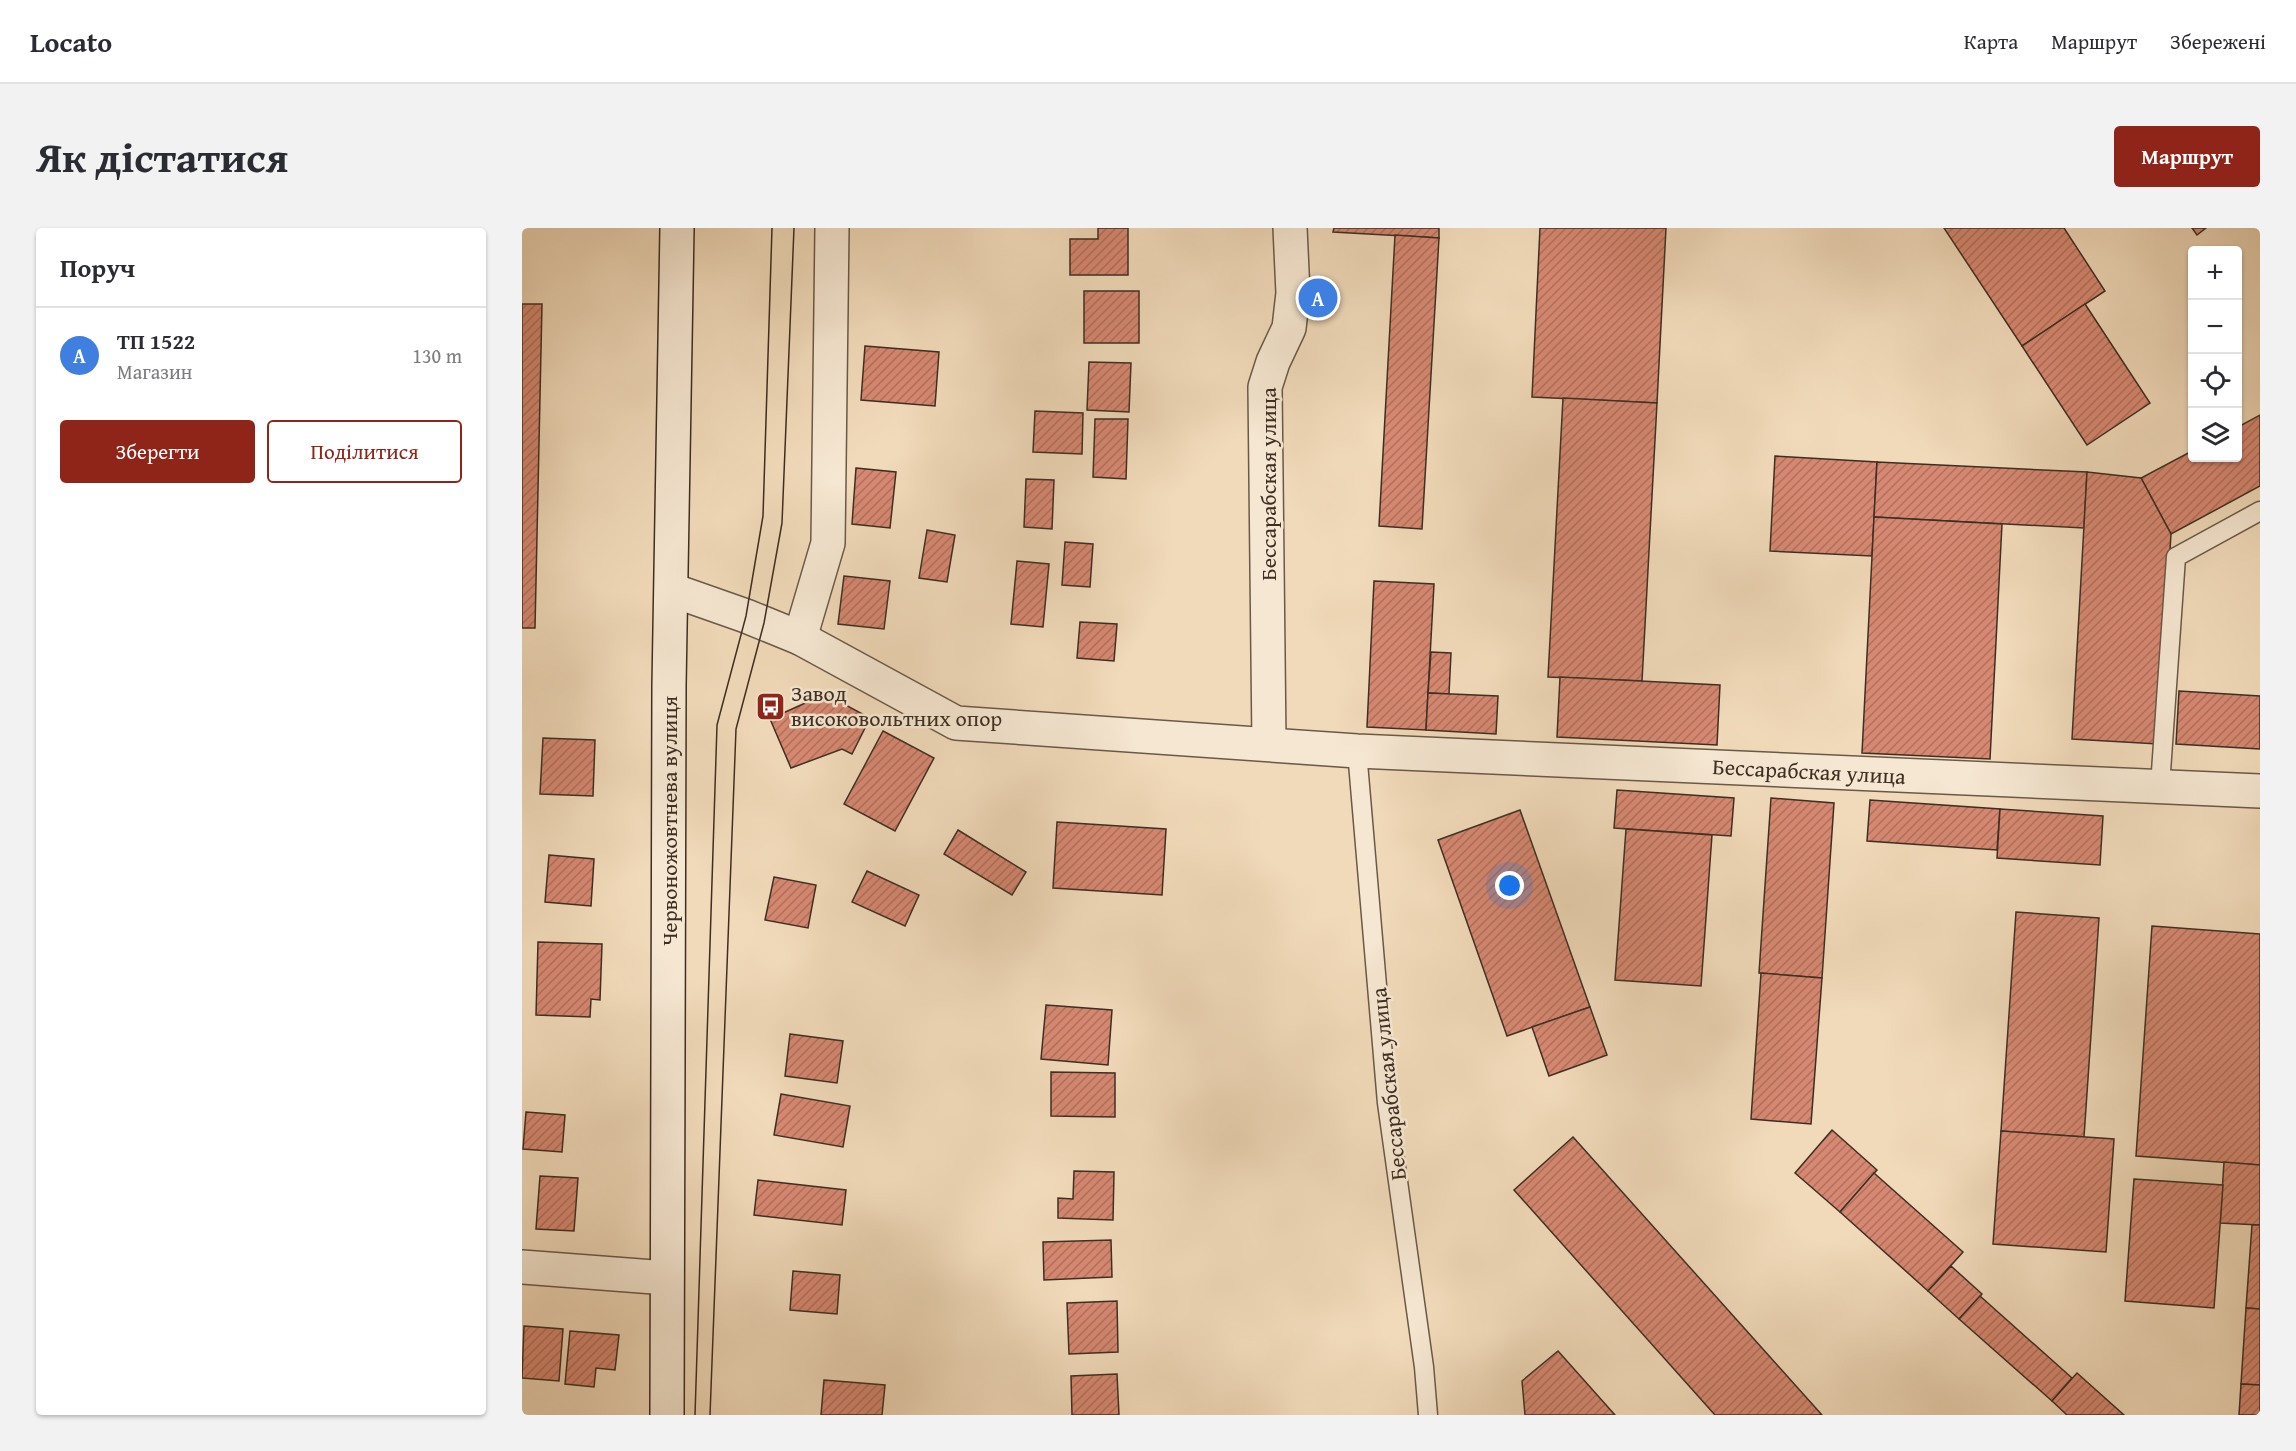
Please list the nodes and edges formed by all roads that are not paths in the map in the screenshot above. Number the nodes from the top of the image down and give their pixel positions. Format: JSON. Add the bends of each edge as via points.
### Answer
{"nodes":[{"id":1,"x":677,"y":228,"type":"edge"},
{"id":2,"x":832,"y":228,"type":"edge"},
{"id":3,"x":1290,"y":228,"type":"edge"},
{"id":4,"x":2260,"y":511,"type":"edge"},
{"id":5,"x":672,"y":590,"type":"junction"},
{"id":6,"x":800,"y":638,"type":"junction"},
{"id":7,"x":1269,"y":744,"type":"junction"},
{"id":8,"x":1357,"y":751,"type":"junction"},
{"id":9,"x":2160,"y":786,"type":"junction"},
{"id":10,"x":2260,"y":791,"type":"edge"},
{"id":11,"x":522,"y":1267,"type":"edge"},
{"id":12,"x":668,"y":1278,"type":"junction"},
{"id":13,"x":667,"y":1415,"type":"edge"},
{"id":14,"x":1428,"y":1415,"type":"edge"}],
"edges":[{"from":1,"to":5,"type":"street","name":"Червоножовтнева вулиця"},
{"from":2,"to":6,"type":"street","via":[[828,543]]},
{"from":3,"to":7,"type":"street","name":"Бессарабская улица","via":[[1293,293],[1289,328],[1265,387]]},
{"from":4,"to":9,"type":"lane","via":[[2176,557]]},
{"from":5,"to":6,"type":"street","name":"Бессарабская улица"},
{"from":5,"to":12,"type":"street","name":"Червоножовтнева вулиця"},
{"from":6,"to":7,"type":"street","name":"Бессарабская улица","via":[[956,723]]},
{"from":7,"to":8,"type":"street","name":"Бессарабская улица"},
{"from":8,"to":9,"type":"street","name":"Бессарабская улица"},
{"from":8,"to":14,"type":"lane","name":"Бессарабская улица","via":[[1387,1103]]},
{"from":9,"to":10,"type":"street","name":"Бессарабская улица"},
{"from":11,"to":12,"type":"street"},
{"from":12,"to":13,"type":"street","name":"Червоножовтнева вулиця"}]}
